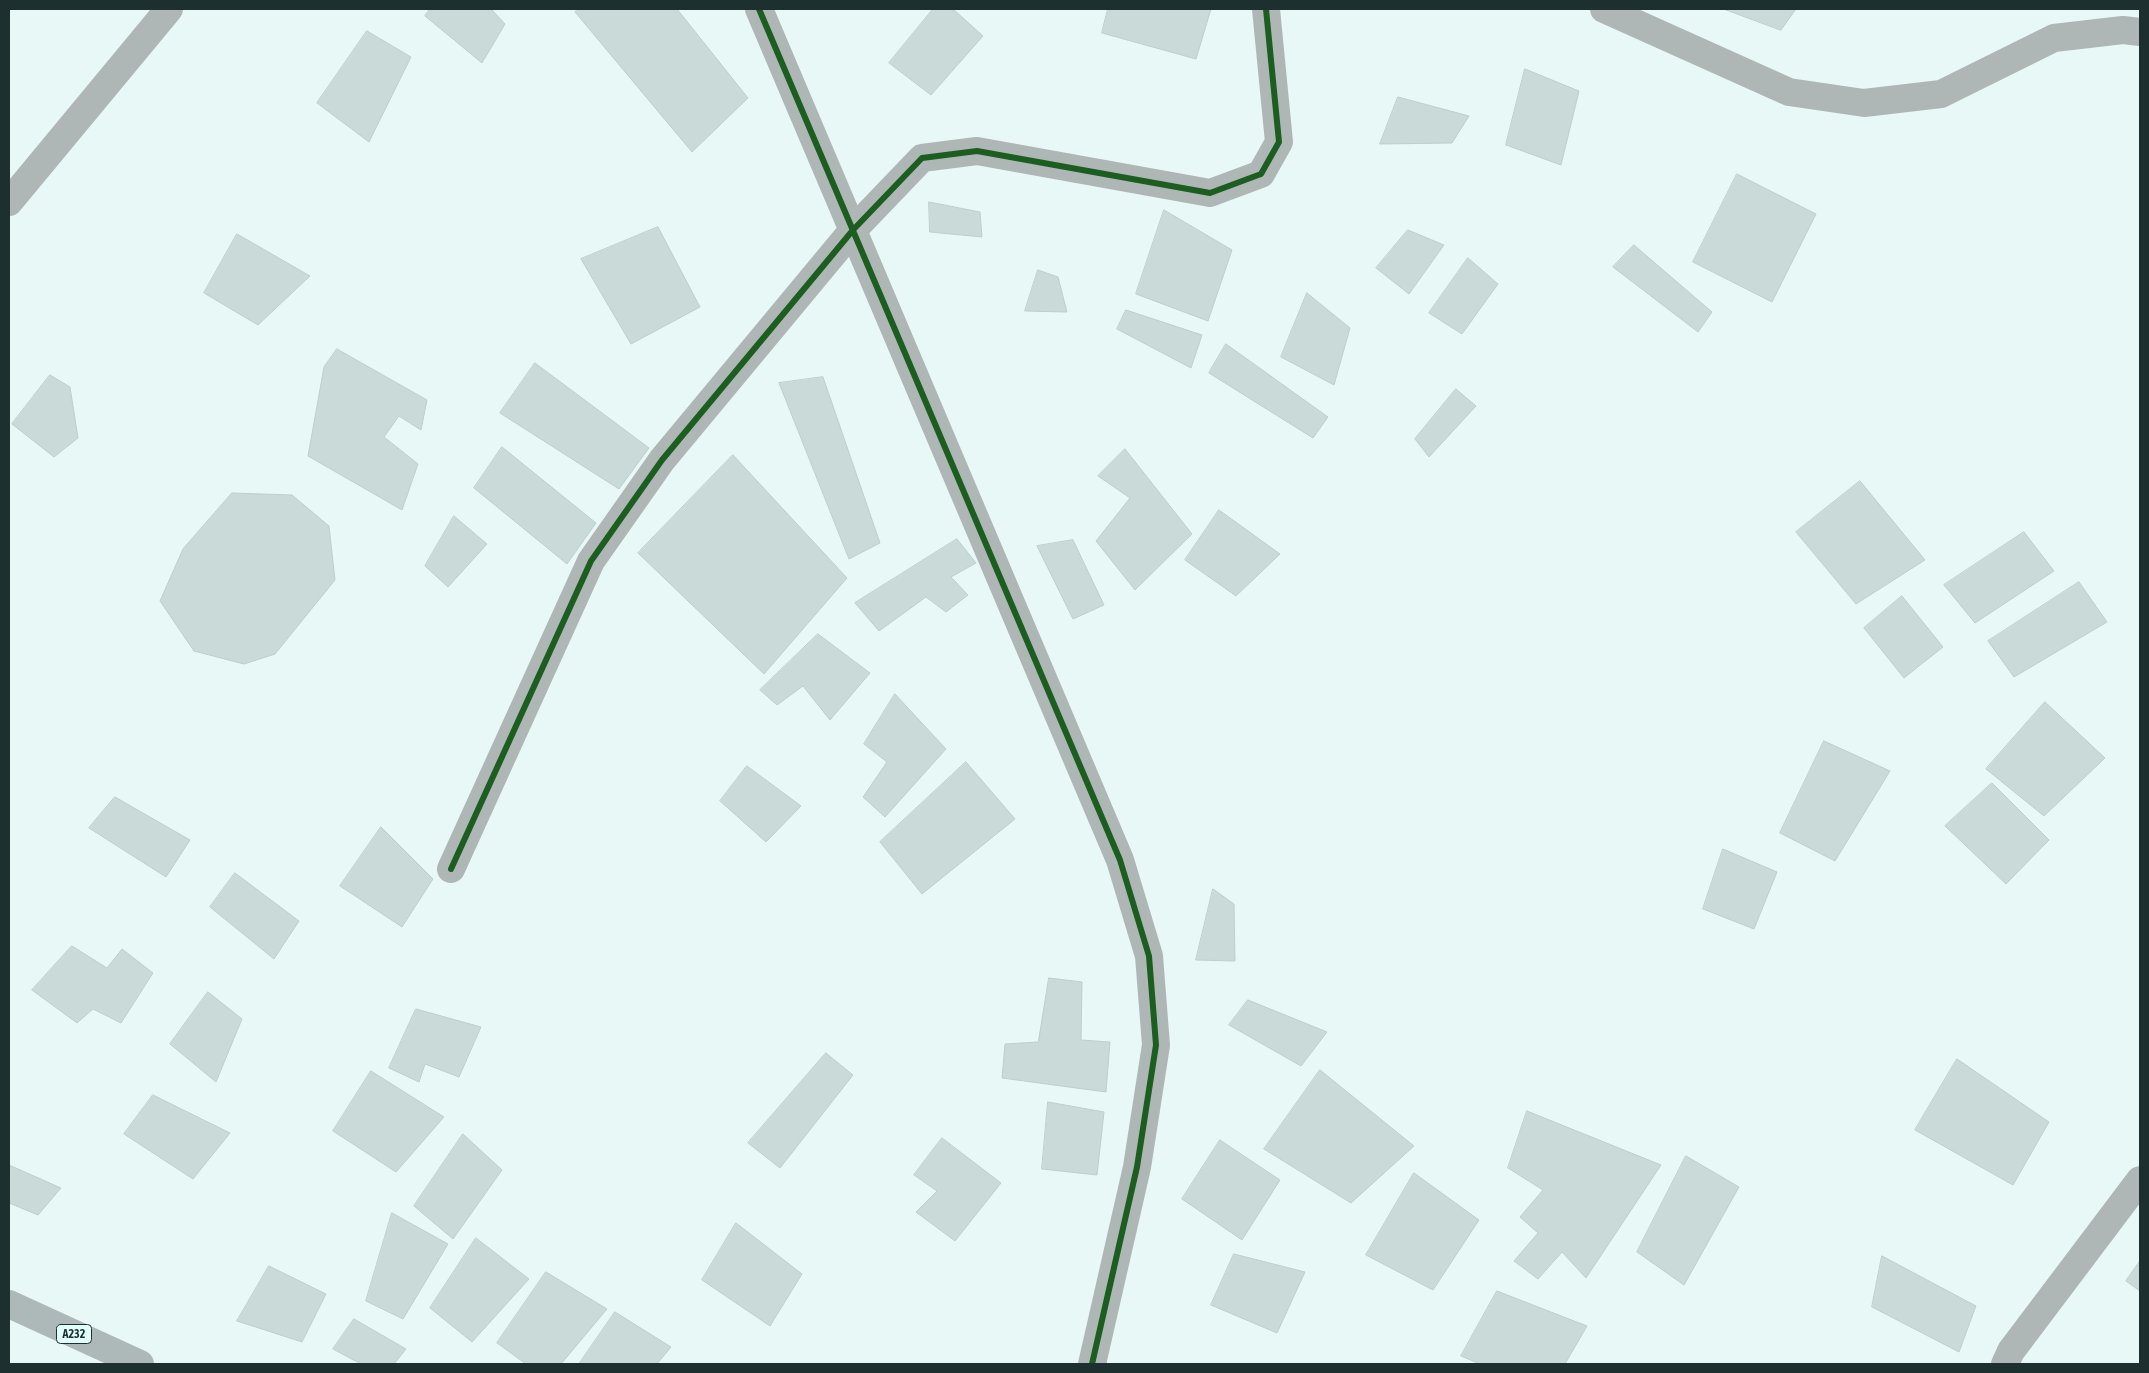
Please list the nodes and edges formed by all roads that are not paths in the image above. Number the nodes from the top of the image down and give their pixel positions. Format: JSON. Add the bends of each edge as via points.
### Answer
{"nodes":[{"id":1,"x":169,"y":9,"type":"edge"},
{"id":2,"x":759,"y":9,"type":"edge"},
{"id":3,"x":1266,"y":9,"type":"edge"},
{"id":4,"x":1604,"y":9,"type":"edge"},
{"id":5,"x":2140,"y":32,"type":"edge"},
{"id":6,"x":9,"y":202,"type":"edge"},
{"id":7,"x":853,"y":230,"type":"junction"},
{"id":8,"x":451,"y":868,"type":"dead end"},
{"id":9,"x":2140,"y":1180,"type":"edge"},
{"id":10,"x":9,"y":1304,"type":"edge"},
{"id":11,"x":140,"y":1364,"type":"edge"},
{"id":12,"x":1092,"y":1364,"type":"edge"},
{"id":13,"x":2005,"y":1364,"type":"edge"}],
"edges":[{"from":1,"to":6,"type":"street"},
{"from":2,"to":7,"type":"street"},
{"from":3,"to":7,"type":"street","via":[[1279,142],[1261,174],[1210,193],[978,151],[922,158]]},
{"from":4,"to":5,"type":"street","via":[[1789,92],[1864,103],[1941,94],[2054,38],[2122,30]]},
{"from":7,"to":8,"type":"street","via":[[662,460],[590,561]]},
{"from":7,"to":12,"type":"street","via":[[1120,860],[1149,956],[1156,1045],[1137,1168]]},
{"from":9,"to":13,"type":"street","via":[[2011,1351]]},
{"from":10,"to":11,"type":"main road","number":"A232"}]}
